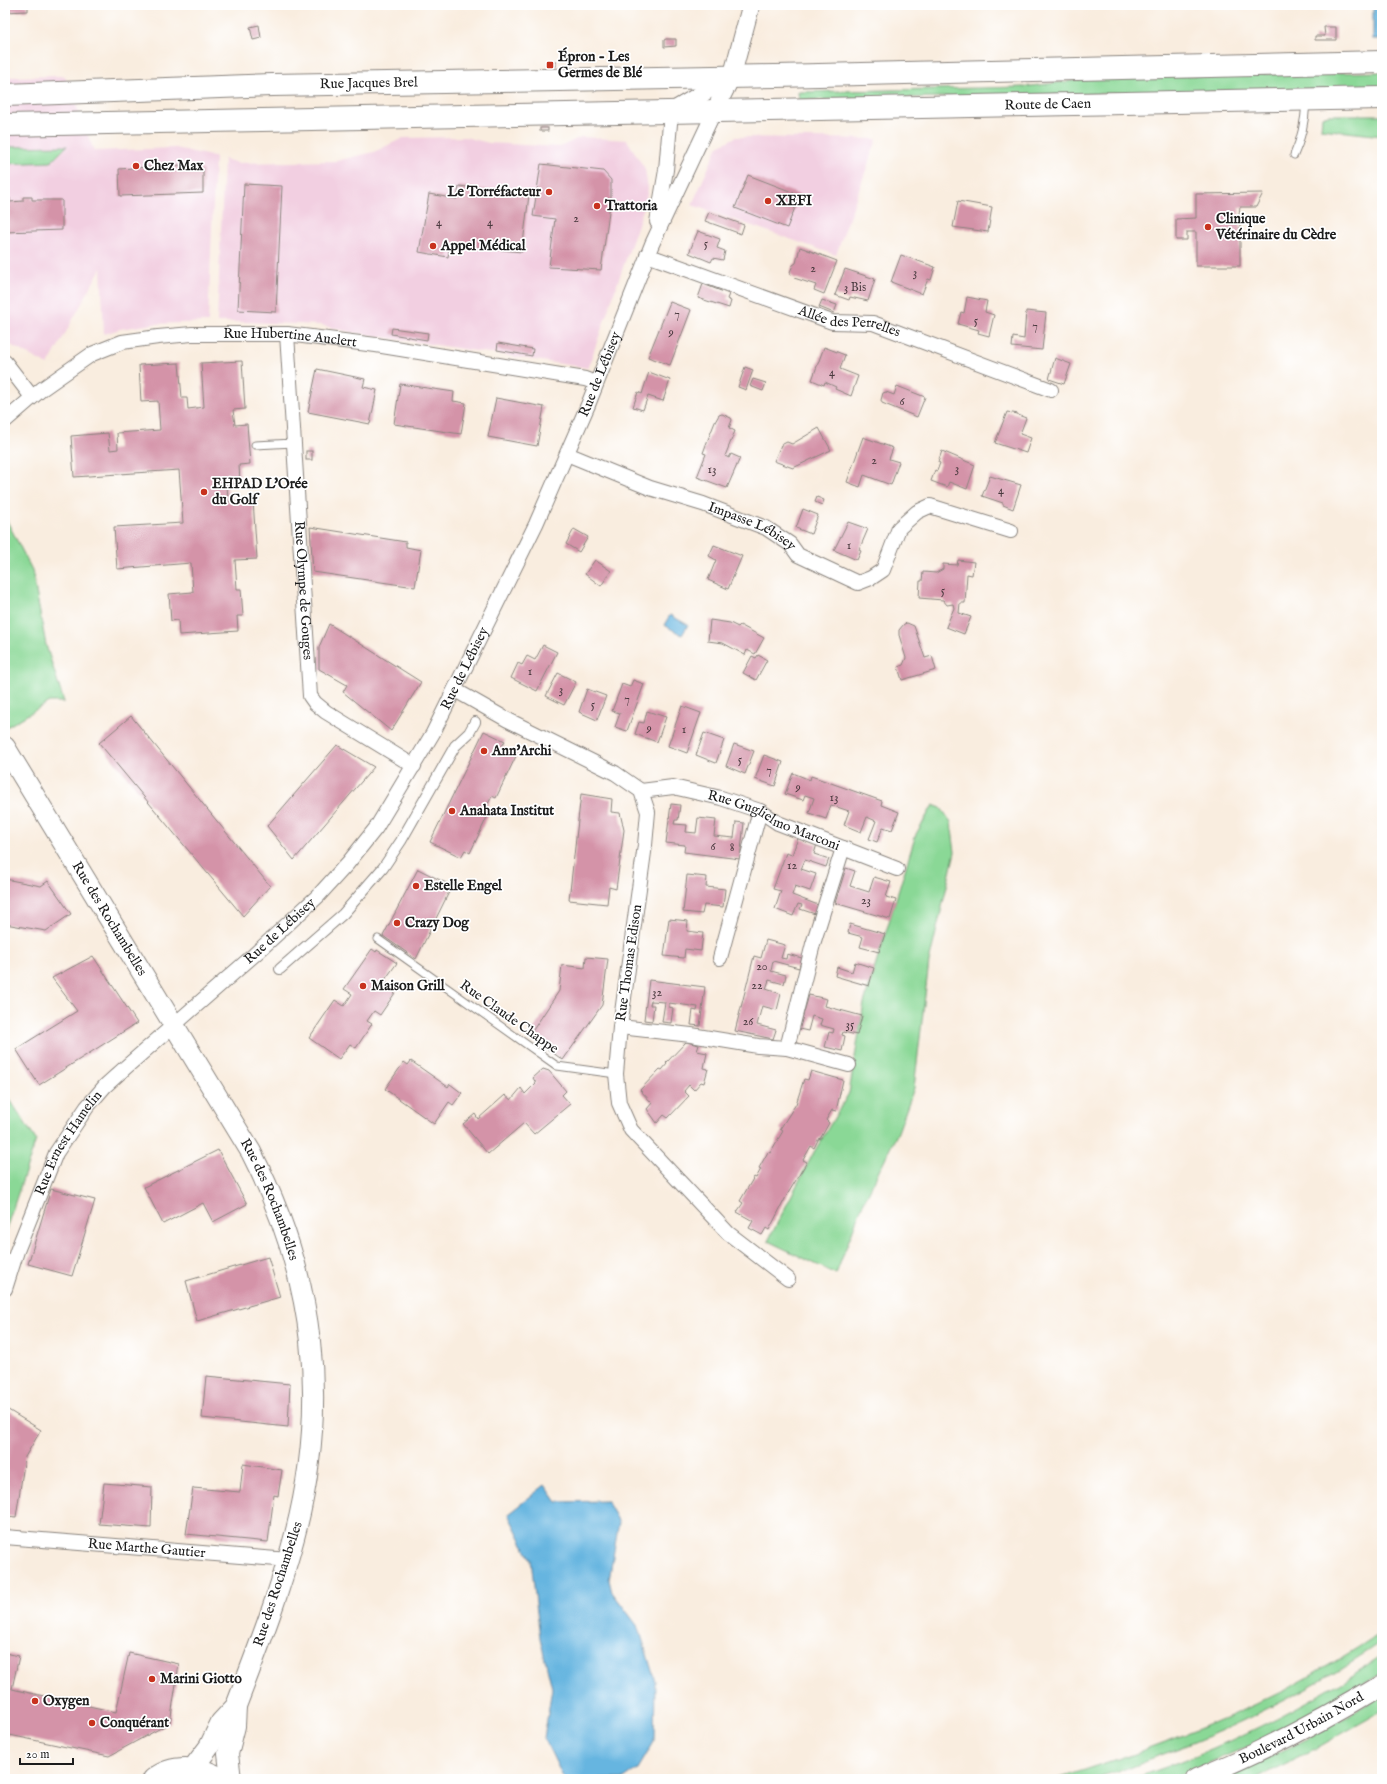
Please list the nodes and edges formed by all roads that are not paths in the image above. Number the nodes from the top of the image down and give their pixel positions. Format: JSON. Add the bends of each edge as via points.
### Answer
{"nodes":[{"id":1,"x":751,"y":5,"type":"edge"},
{"id":2,"x":1382,"y":62,"type":"edge"},
{"id":3,"x":734,"y":68,"type":"junction"},
{"id":4,"x":5,"y":95,"type":"edge"},
{"id":5,"x":1382,"y":98,"type":"edge"},
{"id":6,"x":1306,"y":99,"type":"junction"},
{"id":7,"x":671,"y":112,"type":"junction"},
{"id":8,"x":714,"y":112,"type":"junction"},
{"id":9,"x":5,"y":125,"type":"edge"},
{"id":10,"x":1294,"y":155,"type":"dead end"},
{"id":11,"x":650,"y":250,"type":"junction"},
{"id":12,"x":287,"y":334,"type":"junction"},
{"id":13,"x":5,"y":362,"type":"edge"},
{"id":14,"x":596,"y":383,"type":"junction"},
{"id":15,"x":1051,"y":390,"type":"dead end"},
{"id":16,"x":32,"y":397,"type":"junction"},
{"id":17,"x":5,"y":421,"type":"edge"},
{"id":18,"x":294,"y":443,"type":"junction"},
{"id":19,"x":255,"y":445,"type":"dead end"},
{"id":20,"x":567,"y":454,"type":"junction"},
{"id":21,"x":1011,"y":531,"type":"dead end"},
{"id":22,"x":455,"y":690,"type":"junction"},
{"id":23,"x":475,"y":722,"type":"dead end"},
{"id":24,"x":5,"y":747,"type":"edge"},
{"id":25,"x":414,"y":766,"type":"junction"},
{"id":26,"x":641,"y":791,"type":"junction"},
{"id":27,"x":760,"y":811,"type":"junction"},
{"id":28,"x":843,"y":848,"type":"junction"},
{"id":29,"x":897,"y":869,"type":"dead end"},
{"id":30,"x":378,"y":939,"type":"dead end"},
{"id":31,"x":720,"y":958,"type":"dead end"},
{"id":32,"x":280,"y":969,"type":"dead end"},
{"id":33,"x":175,"y":1025,"type":"junction"},
{"id":34,"x":620,"y":1027,"type":"junction"},
{"id":35,"x":787,"y":1048,"type":"junction"},
{"id":36,"x":849,"y":1065,"type":"dead end"},
{"id":37,"x":616,"y":1074,"type":"junction"},
{"id":38,"x":788,"y":1279,"type":"dead end"},
{"id":39,"x":5,"y":1289,"type":"edge"},
{"id":40,"x":5,"y":1537,"type":"edge"},
{"id":41,"x":288,"y":1560,"type":"junction"},
{"id":42,"x":1382,"y":1684,"type":"edge"},
{"id":43,"x":236,"y":1706,"type":"junction"},
{"id":44,"x":193,"y":1768,"type":"junction"},
{"id":45,"x":153,"y":1779,"type":"edge"},
{"id":46,"x":223,"y":1779,"type":"edge"},
{"id":47,"x":231,"y":1779,"type":"edge"},
{"id":48,"x":1196,"y":1779,"type":"edge"}],
"edges":[{"from":1,"to":3,"type":"street","name":"Rue de Lébisey"},
{"from":2,"to":3,"type":"main road"},
{"from":3,"to":4,"type":"main road","name":"Rue Jacques Brel"},
{"from":3,"to":7,"type":"street"},
{"from":3,"to":8,"type":"street","name":"Rue de Lébisey"},
{"from":5,"to":6,"type":"main road","name":"Route de Caen"},
{"from":6,"to":8,"type":"main road","name":"Route de Caen"},
{"from":6,"to":10,"type":"lane","via":[[1300,142]]},
{"from":7,"to":8,"type":"main road"},
{"from":7,"to":9,"type":"main road"},
{"from":7,"to":11,"type":"street","name":"Rue de Lébisey","via":[[665,182]]},
{"from":8,"to":11,"type":"street","name":"Rue de Lébisey"},
{"from":11,"to":14,"type":"street","name":"Rue de Lébisey"},
{"from":11,"to":15,"type":"street","name":"Allée des Perrelles","via":[[832,322],[873,324]]},
{"from":12,"to":14,"type":"street","name":"Rue Hubertine Auclert","via":[[376,345],[585,379]]},
{"from":12,"to":16,"type":"street","name":"Rue Hubertine Auclert","via":[[192,334],[122,342],[92,354]]},
{"from":12,"to":18,"type":"street","name":"Rue Olympe de Gouges"},
{"from":13,"to":16,"type":"street"},
{"from":14,"to":20,"type":"street","name":"Rue de Lébisey"},
{"from":16,"to":17,"type":"street","name":"Rue Hubertine Auclert"},
{"from":18,"to":19,"type":"lane"},
{"from":18,"to":25,"type":"street","name":"Rue Olympe de Gouges","via":[[310,696],[326,712]]},
{"from":20,"to":21,"type":"street","name":"Impasse Lébisey","via":[[650,488],[703,504],[766,528],[790,544],[798,555],[858,583],[882,570],[899,528],[917,512],[930,506]]},
{"from":20,"to":22,"type":"street","name":"Rue de Lébisey","via":[[536,524]]},
{"from":22,"to":25,"type":"street","name":"Rue de Lébisey"},
{"from":22,"to":26,"type":"street","via":[[506,719],[615,772]]},
{"from":23,"to":32,"type":"street","via":[[469,733],[455,746],[383,868],[343,914]]},
{"from":24,"to":33,"type":"main road","name":"Rue des Rochambelles"},
{"from":25,"to":33,"type":"street","name":"Rue de Lébisey","via":[[376,828],[318,896]]},
{"from":26,"to":27,"type":"street","name":"Rue Guglielmo Marconi","via":[[674,787],[721,798]]},
{"from":26,"to":34,"type":"street","name":"Rue Thomas Edison","via":[[648,812]]},
{"from":27,"to":28,"type":"street","name":"Rue Guglielmo Marconi","via":[[778,823]]},
{"from":27,"to":31,"type":"street"},
{"from":28,"to":29,"type":"street"},
{"from":28,"to":35,"type":"street","name":"Rue Guglielmo Marconi","via":[[813,944]]},
{"from":30,"to":37,"type":"lane","name":"Rue Claude Chappe","via":[[557,1066]]},
{"from":33,"to":39,"type":"street","name":"Rue Ernest Hamelin","via":[[106,1086],[87,1107],[56,1153],[17,1251]]},
{"from":33,"to":41,"type":"main road","name":"Rue des Rochambelles","via":[[237,1128],[269,1188],[292,1247],[306,1304],[314,1384],[313,1435],[304,1495]]},
{"from":34,"to":35,"type":"street"},
{"from":34,"to":37,"type":"street","name":"Rue Thomas Edison"},
{"from":35,"to":36,"type":"street"},
{"from":37,"to":38,"type":"street","name":"Rue Thomas Edison","via":[[619,1103],[631,1130],[728,1233]]},
{"from":40,"to":41,"type":"street","name":"Rue Marthe Gautier"},
{"from":41,"to":43,"type":"main road","name":"Rue des Rochambelles"},
{"from":42,"to":48,"type":"main road","name":"Boulevard Urbain Nord","via":[[1259,1752]]},
{"from":43,"to":44,"type":"main road","name":"Rue des Rochambelles","via":[[222,1722],[209,1747]]},
{"from":43,"to":47,"type":"main road","name":"Rue des Rochambelles","via":[[235,1726],[228,1754]]},
{"from":44,"to":45,"type":"main road","via":[[180,1768]]},
{"from":44,"to":46,"type":"main road","via":[[205,1770]]}]}
